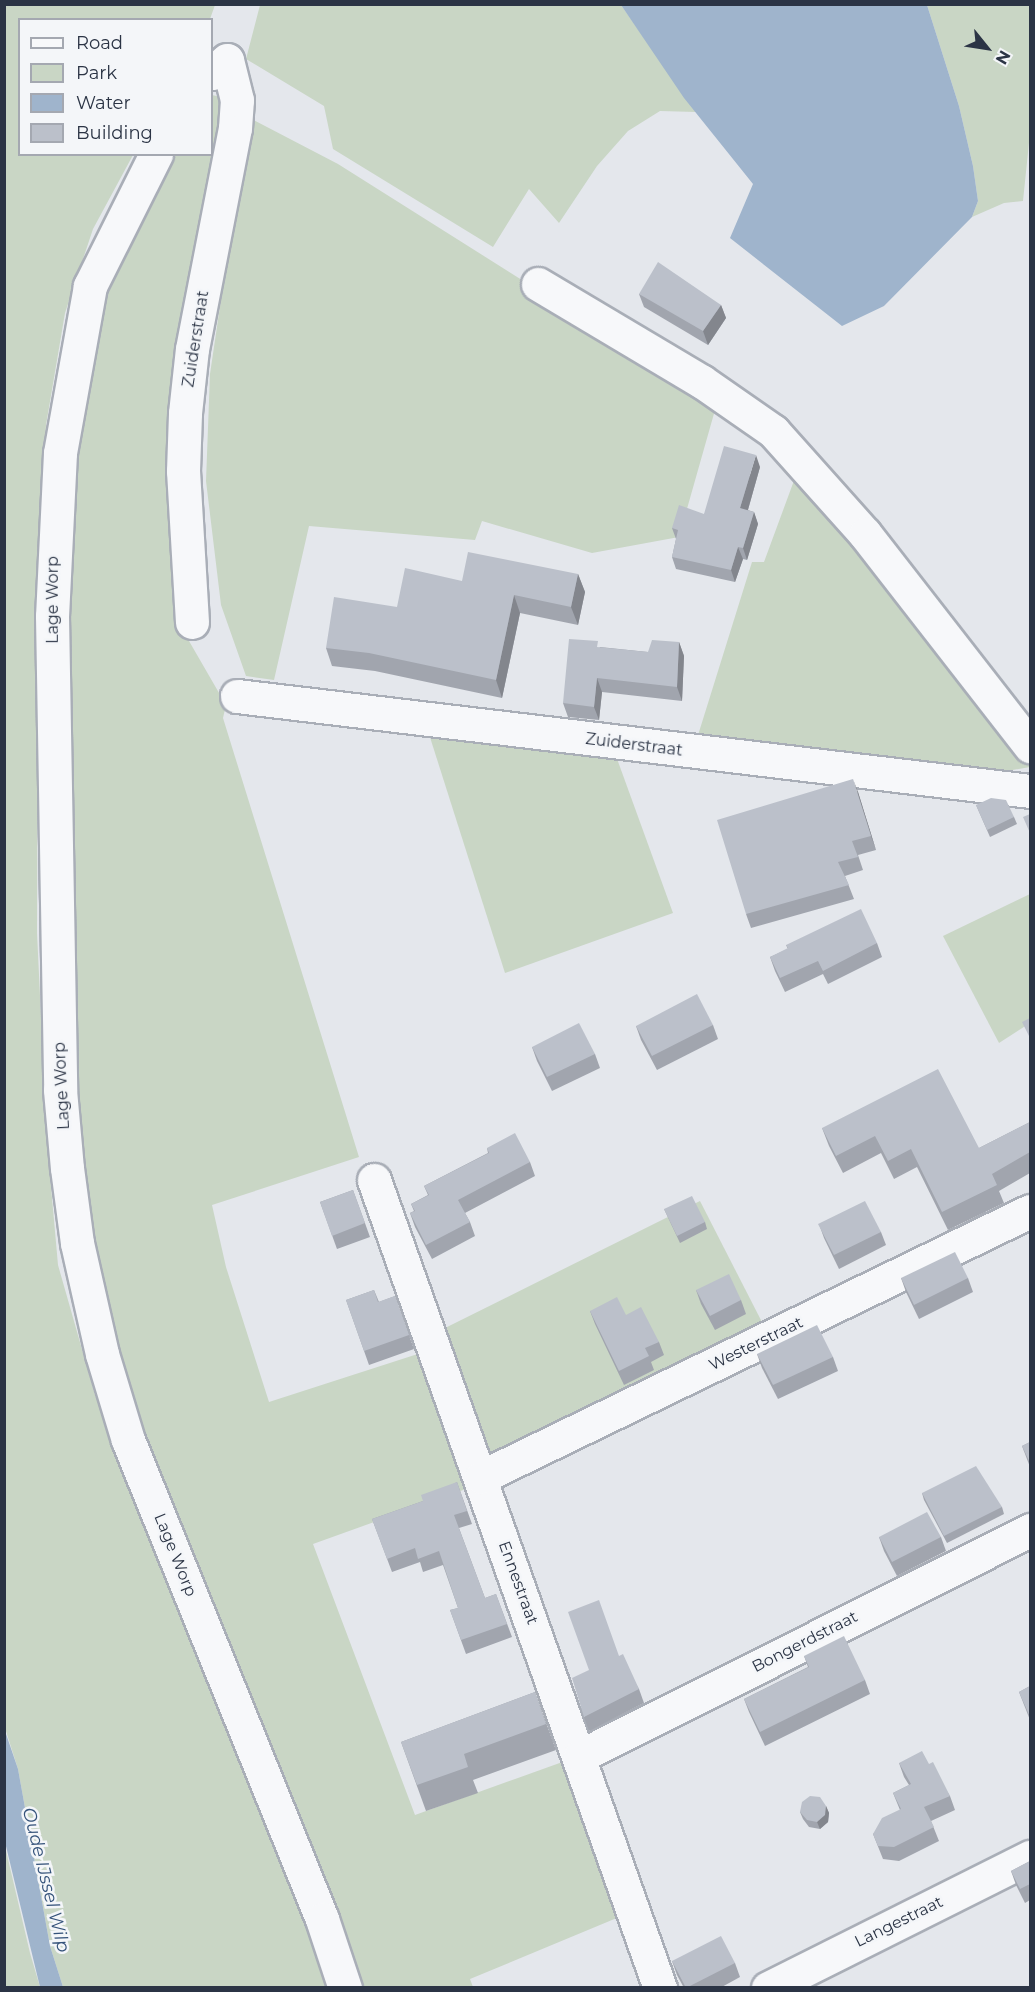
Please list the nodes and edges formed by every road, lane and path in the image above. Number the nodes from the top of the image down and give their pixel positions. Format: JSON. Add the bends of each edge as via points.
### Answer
{"nodes":[{"id":1,"x":219,"y":67,"type":"edge"},
{"id":2,"x":155,"y":156,"type":"edge"},
{"id":3,"x":538,"y":284,"type":"dead end"},
{"id":4,"x":192,"y":622,"type":"dead end"},
{"id":5,"x":237,"y":696,"type":"dead end"},
{"id":6,"x":1030,"y":746,"type":"edge"},
{"id":7,"x":1030,"y":790,"type":"edge"},
{"id":8,"x":374,"y":1180,"type":"dead end"},
{"id":9,"x":1030,"y":1211,"type":"edge"},
{"id":10,"x":481,"y":1477,"type":"junction"},
{"id":11,"x":1030,"y":1530,"type":"edge"},
{"id":12,"x":580,"y":1756,"type":"junction"},
{"id":13,"x":1030,"y":1857,"type":"edge"},
{"id":14,"x":345,"y":1988,"type":"edge"},
{"id":15,"x":660,"y":1988,"type":"edge"},
{"id":16,"x":768,"y":1988,"type":"edge"}],
"edges":[{"from":1,"to":4,"type":"street","name":"Zuiderstraat","via":[[237,100],[235,129],[192,349],[185,413],[183,471]]},
{"from":2,"to":14,"type":"street","name":"Lage Worp","via":[[90,286],[60,453],[54,532],[53,664],[60,1090],[67,1168],[77,1243],[102,1354],[128,1440],[322,1919]]},
{"from":3,"to":6,"type":"street","via":[[701,381],[773,431],[865,534]]},
{"from":5,"to":7,"type":"street","name":"Zuiderstraat"},
{"from":8,"to":10,"type":"street","name":"Ennestraat"},
{"from":9,"to":10,"type":"street","name":"Westerstraat"},
{"from":10,"to":12,"type":"street","name":"Ennestraat"},
{"from":11,"to":12,"type":"street","name":"Bongerdstraat"},
{"from":12,"to":15,"type":"street","name":"Ennestraat"},
{"from":13,"to":16,"type":"street","name":"Langestraat"}]}
